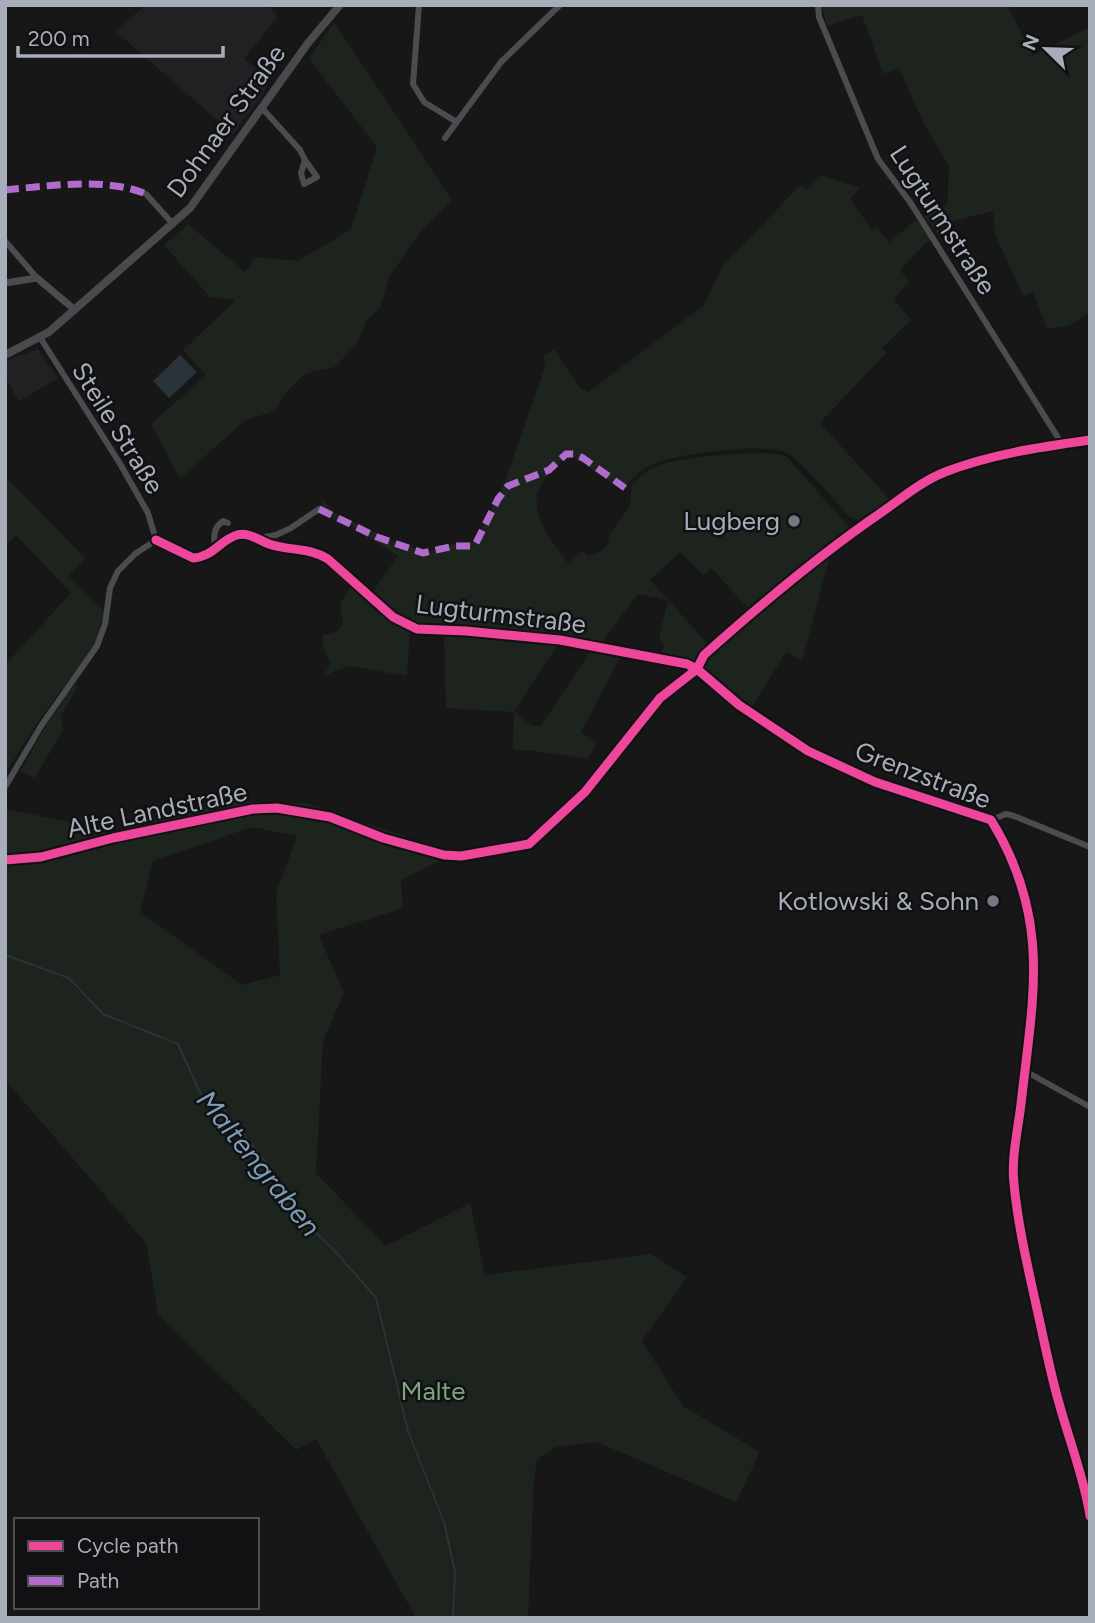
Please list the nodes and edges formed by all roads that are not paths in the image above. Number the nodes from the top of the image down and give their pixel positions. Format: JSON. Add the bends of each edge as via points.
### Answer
{"nodes":[{"id":1,"x":340,"y":5,"type":"edge"},
{"id":2,"x":419,"y":5,"type":"edge"},
{"id":3,"x":560,"y":5,"type":"edge"},
{"id":4,"x":818,"y":5,"type":"edge"},
{"id":5,"x":262,"y":108,"type":"junction"},
{"id":6,"x":455,"y":121,"type":"junction"},
{"id":7,"x":445,"y":138,"type":"dead end"},
{"id":8,"x":305,"y":160,"type":"dead end"},
{"id":9,"x":146,"y":194,"type":"dead end"},
{"id":10,"x":173,"y":224,"type":"junction"},
{"id":11,"x":5,"y":241,"type":"edge"},
{"id":12,"x":37,"y":278,"type":"junction"},
{"id":13,"x":5,"y":283,"type":"edge"},
{"id":14,"x":75,"y":310,"type":"junction"},
{"id":15,"x":41,"y":339,"type":"junction"},
{"id":16,"x":5,"y":355,"type":"edge"},
{"id":17,"x":1090,"y":440,"type":"edge"},
{"id":18,"x":1062,"y":444,"type":"junction"},
{"id":19,"x":319,"y":509,"type":"dead end"},
{"id":20,"x":228,"y":523,"type":"dead end"},
{"id":21,"x":259,"y":538,"type":"junction"},
{"id":22,"x":156,"y":541,"type":"junction"},
{"id":23,"x":215,"y":550,"type":"junction"},
{"id":24,"x":696,"y":669,"type":"junction"},
{"id":25,"x":5,"y":787,"type":"edge"},
{"id":26,"x":991,"y":820,"type":"junction"},
{"id":27,"x":1090,"y":847,"type":"edge"},
{"id":28,"x":5,"y":860,"type":"edge"},
{"id":29,"x":1090,"y":1107,"type":"edge"}],
"edges":[{"from":1,"to":5,"type":"main road","name":"Dohnaer Straße"},
{"from":2,"to":6,"type":"street","via":[[413,84],[424,102]]},
{"from":3,"to":6,"type":"street","via":[[501,62]]},
{"from":4,"to":18,"type":"street","name":"Lugturmstraße","via":[[878,159],[910,202]]},
{"from":5,"to":8,"type":"street"},
{"from":5,"to":10,"type":"main road","name":"Dohnaer Straße","via":[[201,194]]},
{"from":6,"to":7,"type":"street"},
{"from":9,"to":10,"type":"street"},
{"from":10,"to":14,"type":"main road","name":"Dohnaer Straße"},
{"from":11,"to":12,"type":"street"},
{"from":12,"to":13,"type":"street"},
{"from":12,"to":14,"type":"street"},
{"from":14,"to":15,"type":"main road","name":"Dohnaer Straße"},
{"from":15,"to":16,"type":"main road","name":"Dohnaer Straße"},
{"from":15,"to":22,"type":"street","name":"Steile Straße","via":[[120,462],[148,513]]},
{"from":17,"to":18,"type":"street","name":"Alte Landstraße"},
{"from":18,"to":24,"type":"street","name":"Alte Landstraße","via":[[962,466],[922,484],[778,590],[704,655]]},
{"from":19,"to":21,"type":"street","via":[[286,531]]},
{"from":20,"to":23,"type":"street","via":[[219,525],[214,534]]},
{"from":21,"to":23,"type":"street","name":"Lugturmstraße","via":[[242,534]]},
{"from":21,"to":24,"type":"street","name":"Lugturmstraße","via":[[322,555],[393,617],[417,629],[560,640]]},
{"from":22,"to":23,"type":"street","via":[[193,558]]},
{"from":22,"to":25,"type":"street","via":[[118,570],[97,646]]},
{"from":24,"to":26,"type":"street","name":"Grenzstraße","via":[[808,751],[875,782]]},
{"from":24,"to":28,"type":"street","name":"Alte Landstraße","via":[[660,698],[585,792],[530,844],[519,848],[443,855],[330,817],[271,808],[113,838],[41,857]]},
{"from":26,"to":27,"type":"street","via":[[1014,816]]},
{"from":26,"to":29,"type":"street","name":"Grenzstraße","via":[[1018,873],[1030,914],[1034,989],[1025,1071]]}]}
